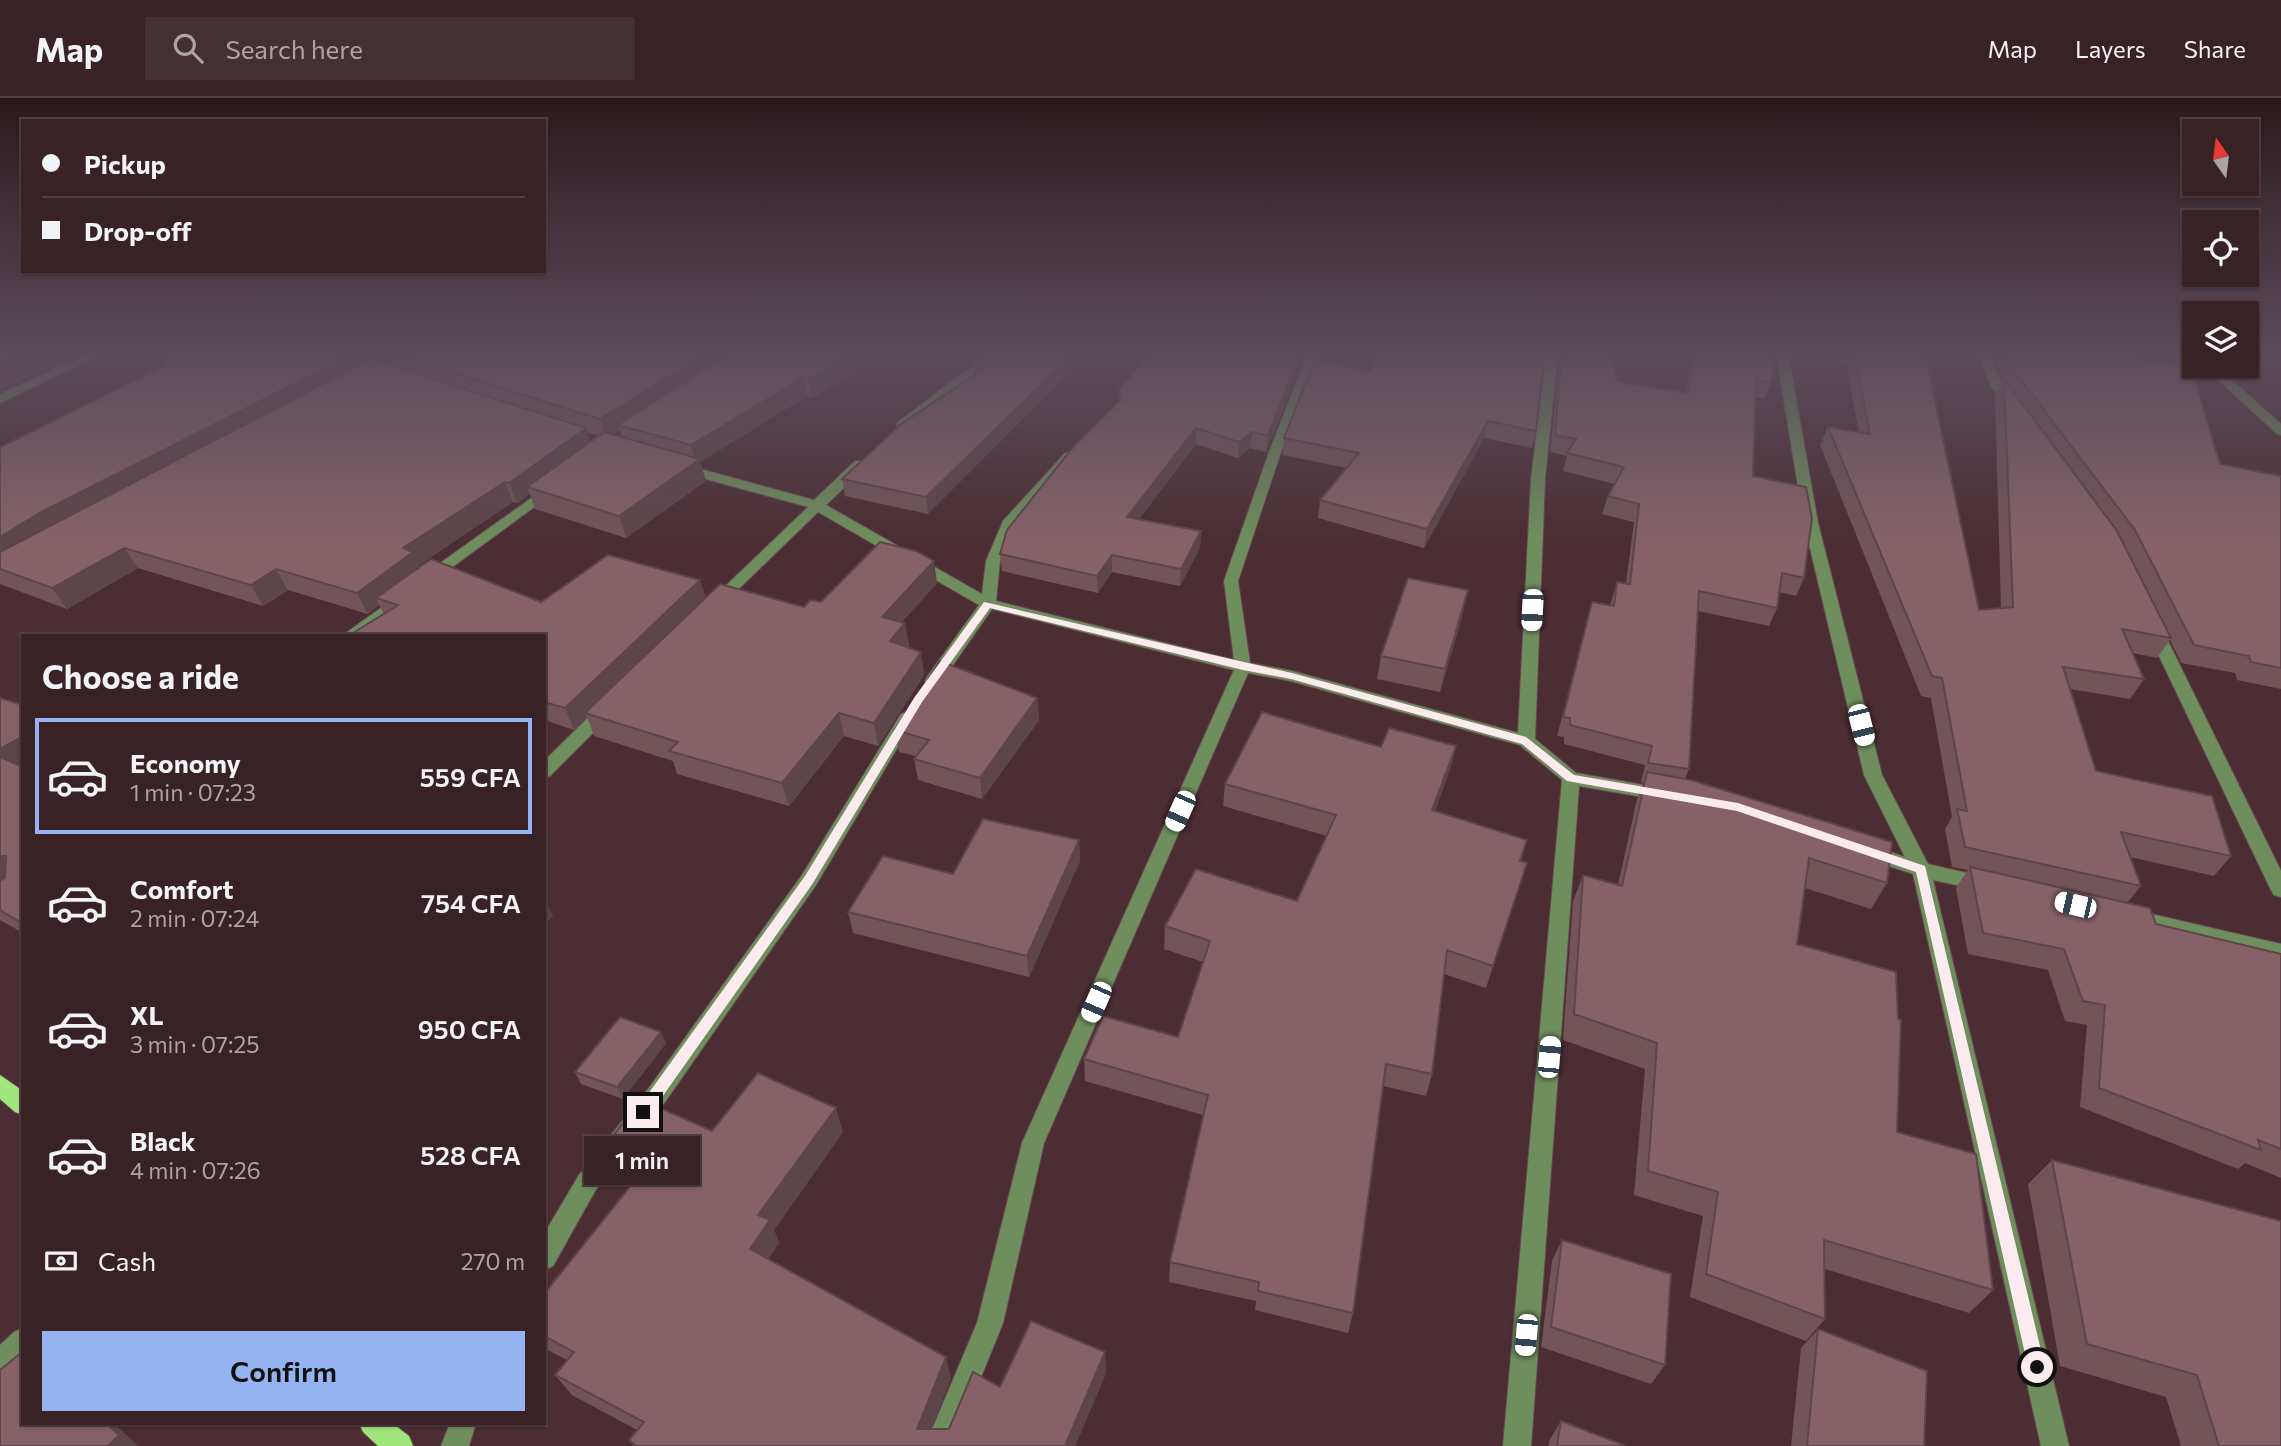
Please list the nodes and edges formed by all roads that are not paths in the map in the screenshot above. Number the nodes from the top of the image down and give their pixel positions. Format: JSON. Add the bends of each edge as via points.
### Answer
{"nodes":[{"id":1,"x":915,"y":416,"type":"edge"},
{"id":2,"x":1289,"y":416,"type":"edge"},
{"id":3,"x":1545,"y":416,"type":"edge"},
{"id":4,"x":1795,"y":416,"type":"edge"},
{"id":5,"x":2264,"y":416,"type":"edge"},
{"id":6,"x":2281,"y":431,"type":"edge"},
{"id":7,"x":890,"y":436,"type":"edge"},
{"id":8,"x":1080,"y":445,"type":"edge"},
{"id":9,"x":871,"y":453,"type":"edge"},
{"id":10,"x":660,"y":461,"type":"edge"},
{"id":11,"x":563,"y":479,"type":"edge"},
{"id":12,"x":816,"y":505,"type":"junction"},
{"id":13,"x":988,"y":604,"type":"junction"},
{"id":14,"x":2144,"y":609,"type":"edge"},
{"id":15,"x":709,"y":610,"type":"edge"},
{"id":16,"x":352,"y":634,"type":"edge"},
{"id":17,"x":1243,"y":667,"type":"junction"},
{"id":18,"x":622,"y":695,"type":"edge"},
{"id":19,"x":1526,"y":741,"type":"junction"},
{"id":20,"x":546,"y":770,"type":"edge"},
{"id":21,"x":1571,"y":778,"type":"junction"},
{"id":22,"x":1674,"y":796,"type":"edge"},
{"id":23,"x":1856,"y":847,"type":"edge"},
{"id":24,"x":1921,"y":870,"type":"junction"},
{"id":25,"x":2001,"y":888,"type":"edge"},
{"id":26,"x":2281,"y":890,"type":"edge"},
{"id":27,"x":2121,"y":915,"type":"edge"},
{"id":28,"x":2281,"y":952,"type":"edge"},
{"id":29,"x":0,"y":1085,"type":"edge"},
{"id":30,"x":21,"y":1103,"type":"edge"},
{"id":31,"x":546,"y":1254,"type":"edge"},
{"id":32,"x":21,"y":1343,"type":"edge"},
{"id":33,"x":0,"y":1362,"type":"edge"},
{"id":34,"x":374,"y":1425,"type":"edge"},
{"id":35,"x":462,"y":1425,"type":"edge"},
{"id":36,"x":399,"y":1446,"type":"edge"},
{"id":37,"x":455,"y":1446,"type":"edge"},
{"id":38,"x":939,"y":1446,"type":"edge"},
{"id":39,"x":1517,"y":1446,"type":"edge"},
{"id":40,"x":2055,"y":1446,"type":"edge"}],
"edges":[{"from":1,"to":7,"type":"street"},
{"from":2,"to":17,"type":"street","via":[[1231,581]]},
{"from":3,"to":19,"type":"street"},
{"from":4,"to":24,"type":"street","via":[[1811,523],[1873,775]]},
{"from":5,"to":6,"type":"street"},
{"from":8,"to":13,"type":"street","via":[[1010,521],[993,561]]},
{"from":9,"to":12,"type":"street"},
{"from":10,"to":12,"type":"street"},
{"from":11,"to":16,"type":"street"},
{"from":12,"to":13,"type":"street"},
{"from":12,"to":15,"type":"street"},
{"from":13,"to":17,"type":"street"},
{"from":13,"to":31,"type":"street","via":[[918,700],[809,880],[657,1095],[587,1182]]},
{"from":14,"to":26,"type":"street"},
{"from":17,"to":19,"type":"street","via":[[1292,676]]},
{"from":17,"to":38,"type":"street","via":[[1033,1143],[990,1323]]},
{"from":18,"to":20,"type":"street"},
{"from":19,"to":21,"type":"street"},
{"from":21,"to":22,"type":"street"},
{"from":21,"to":39,"type":"street"},
{"from":23,"to":24,"type":"street"},
{"from":24,"to":25,"type":"street"},
{"from":24,"to":40,"type":"street"},
{"from":27,"to":28,"type":"street"},
{"from":29,"to":30,"type":"main road"},
{"from":32,"to":33,"type":"street"},
{"from":34,"to":36,"type":"main road"},
{"from":35,"to":37,"type":"street"}]}
